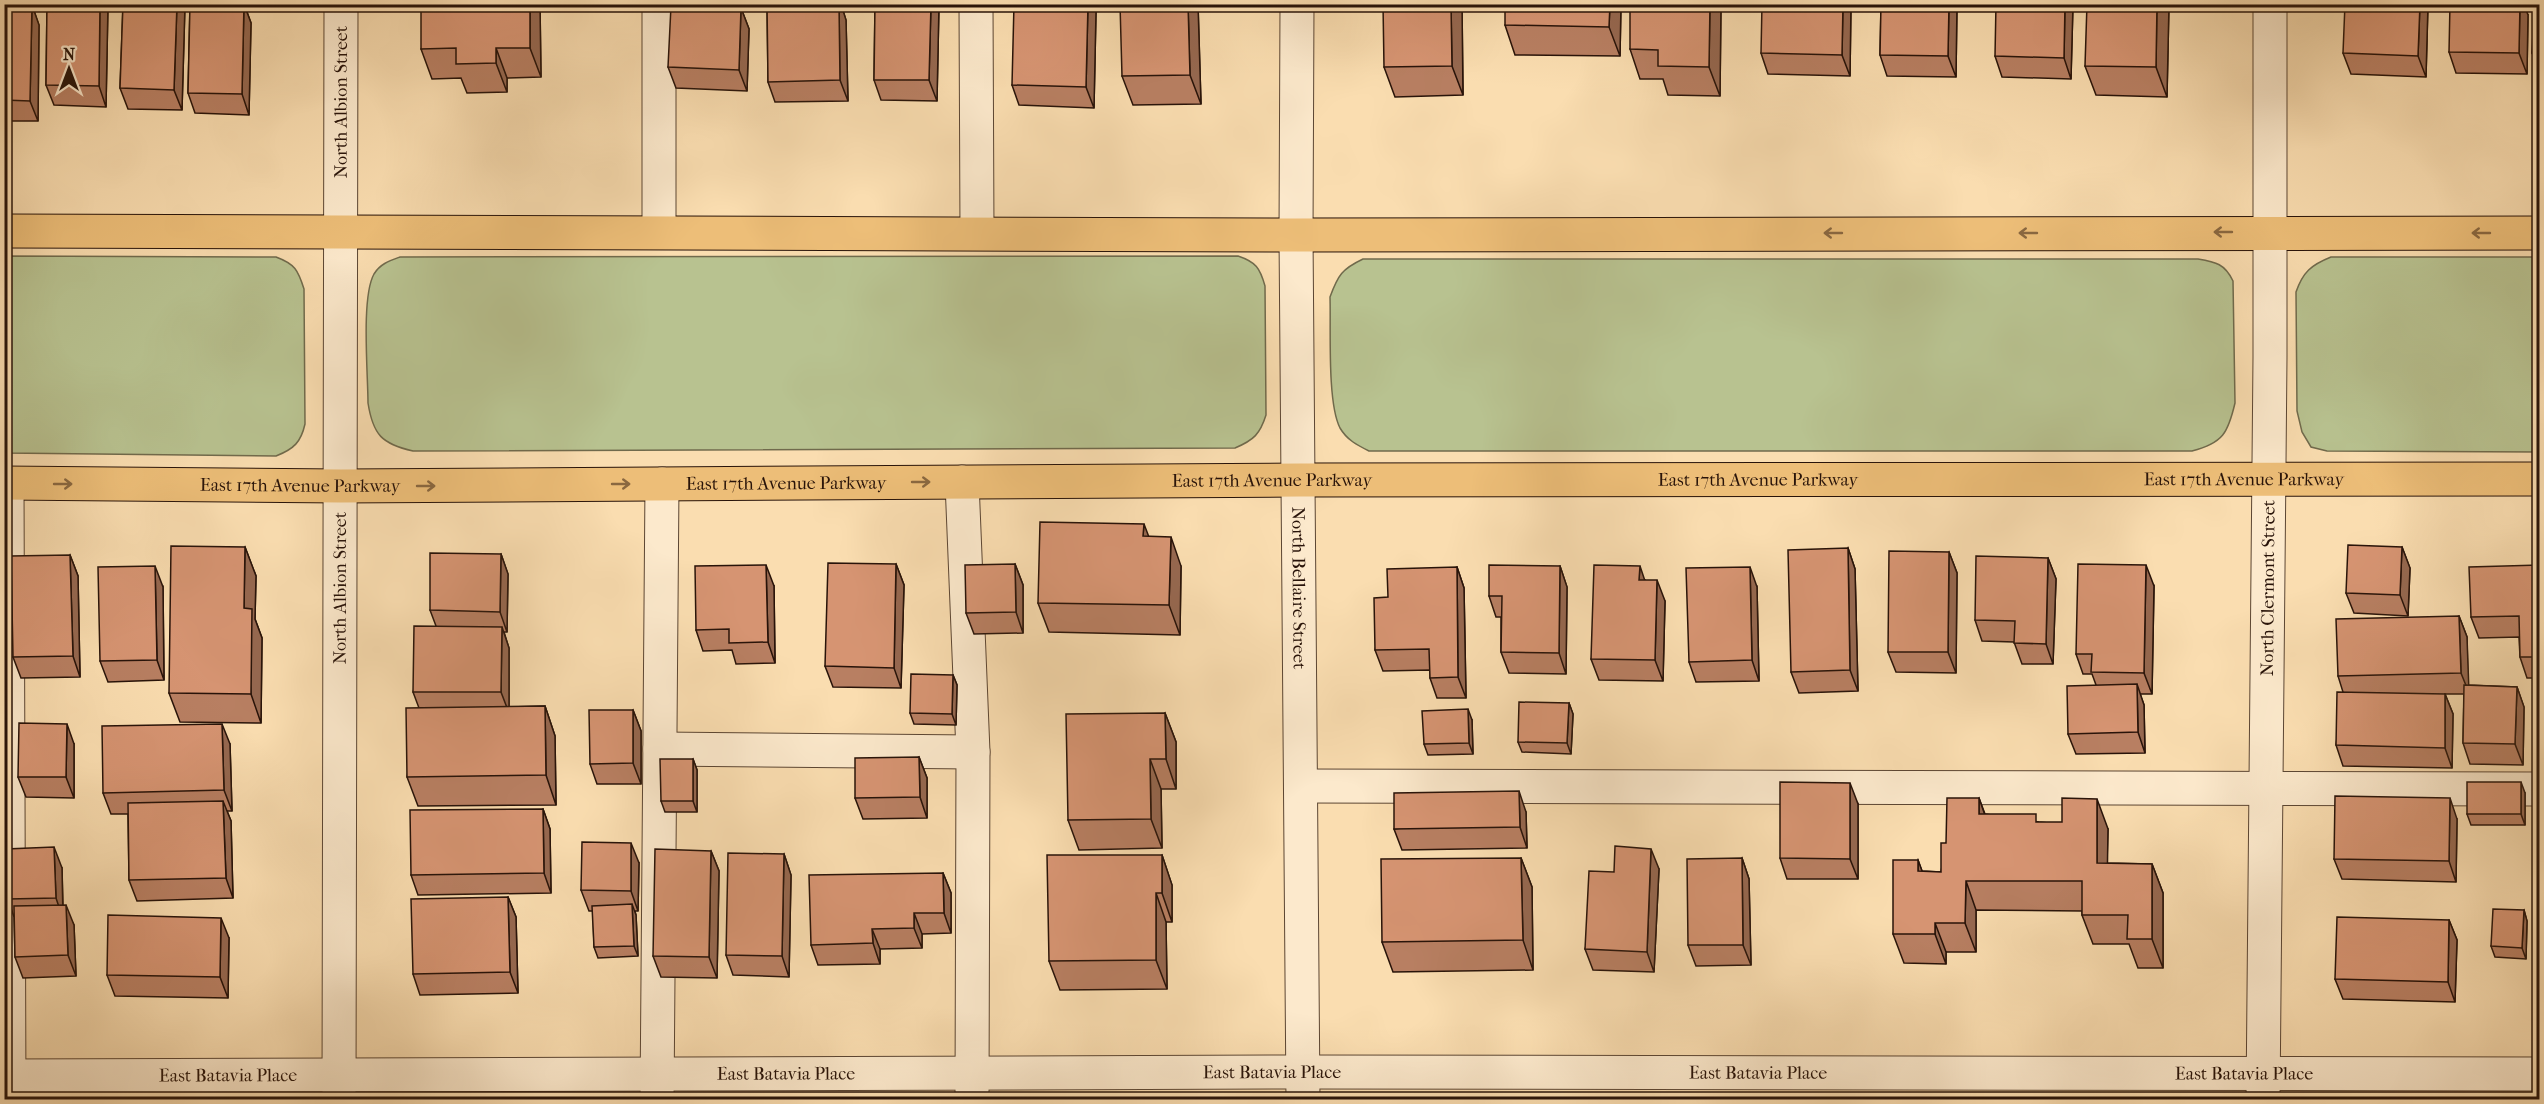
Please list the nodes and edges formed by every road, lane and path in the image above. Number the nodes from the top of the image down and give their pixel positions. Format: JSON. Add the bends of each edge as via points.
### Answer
{"nodes":[{"id":1,"x":341,"y":4,"type":"edge"},
{"id":2,"x":659,"y":4,"type":"edge"},
{"id":3,"x":976,"y":4,"type":"edge"},
{"id":4,"x":1297,"y":4,"type":"edge"},
{"id":5,"x":2270,"y":4,"type":"edge"},
{"id":6,"x":4,"y":231,"type":"edge"},
{"id":7,"x":340,"y":232,"type":"junction"},
{"id":8,"x":659,"y":232,"type":"junction"},
{"id":9,"x":2270,"y":232,"type":"junction"},
{"id":10,"x":977,"y":233,"type":"junction"},
{"id":11,"x":2540,"y":233,"type":"edge"},
{"id":12,"x":1296,"y":235,"type":"junction"},
{"id":13,"x":2268,"y":478,"type":"junction"},
{"id":14,"x":2540,"y":479,"type":"edge"},
{"id":15,"x":1299,"y":480,"type":"junction"},
{"id":16,"x":962,"y":482,"type":"junction"},
{"id":17,"x":6,"y":483,"type":"edge"},
{"id":18,"x":662,"y":484,"type":"junction"},
{"id":19,"x":341,"y":486,"type":"junction"},
{"id":20,"x":6,"y":748,"type":"edge"},
{"id":21,"x":660,"y":749,"type":"junction"},
{"id":22,"x":973,"y":752,"type":"junction"},
{"id":23,"x":1301,"y":786,"type":"junction"},
{"id":24,"x":2267,"y":789,"type":"junction"},
{"id":25,"x":2540,"y":789,"type":"edge"},
{"id":26,"x":2540,"y":1074,"type":"edge"},
{"id":27,"x":7,"y":1084,"type":"edge"},
{"id":28,"x":1303,"y":1086,"type":"edge"},
{"id":29,"x":1622,"y":1086,"type":"edge"},
{"id":30,"x":657,"y":1087,"type":"edge"},
{"id":31,"x":972,"y":1087,"type":"edge"},
{"id":32,"x":1938,"y":1087,"type":"edge"},
{"id":33,"x":2264,"y":1087,"type":"edge"},
{"id":34,"x":339,"y":1088,"type":"edge"}],
"edges":[{"from":1,"to":7,"type":"street","name":"North Albion Street"},
{"from":2,"to":8,"type":"street"},
{"from":3,"to":10,"type":"street"},
{"from":4,"to":12,"type":"street","name":"North Bellaire Street"},
{"from":5,"to":9,"type":"street","name":"North Clermont Street"},
{"from":6,"to":7,"type":"main road"},
{"from":7,"to":8,"type":"main road"},
{"from":7,"to":19,"type":"street","name":"North Albion Street"},
{"from":8,"to":10,"type":"main road"},
{"from":11,"to":9,"type":"main road","one_way":true},
{"from":9,"to":12,"type":"main road","one_way":true},
{"from":9,"to":13,"type":"street","name":"North Clermont Street"},
{"from":10,"to":12,"type":"main road"},
{"from":12,"to":15,"type":"street","name":"North Bellaire Street"},
{"from":13,"to":14,"type":"main road","name":"East 17th Avenue Parkway"},
{"from":13,"to":15,"type":"main road","name":"East 17th Avenue Parkway"},
{"from":13,"to":24,"type":"street","name":"North Clermont Street"},
{"from":15,"to":16,"type":"main road","name":"East 17th Avenue Parkway"},
{"from":15,"to":23,"type":"street","name":"North Bellaire Street"},
{"from":18,"to":16,"type":"main road","name":"East 17th Avenue Parkway","one_way":true},
{"from":16,"to":22,"type":"street"},
{"from":17,"to":19,"type":"main road","name":"East 17th Avenue Parkway","one_way":true},
{"from":17,"to":20,"type":"street"},
{"from":19,"to":18,"type":"main road","name":"East 17th Avenue Parkway","one_way":true},
{"from":18,"to":21,"type":"street"},
{"from":19,"to":34,"type":"street","name":"North Albion Street"},
{"from":20,"to":27,"type":"street"},
{"from":21,"to":22,"type":"street"},
{"from":21,"to":30,"type":"street"},
{"from":22,"to":31,"type":"street"},
{"from":23,"to":24,"type":"street"},
{"from":23,"to":28,"type":"street","name":"North Bellaire Street"},
{"from":24,"to":25,"type":"street"},
{"from":24,"to":33,"type":"street","name":"North Clermont Street"},
{"from":26,"to":33,"type":"street","name":"East Batavia Place"},
{"from":27,"to":34,"type":"street","name":"East Batavia Place"},
{"from":28,"to":29,"type":"street","name":"East Batavia Place"},
{"from":28,"to":31,"type":"street","name":"East Batavia Place"},
{"from":29,"to":32,"type":"street","name":"East Batavia Place"},
{"from":30,"to":31,"type":"street","name":"East Batavia Place"},
{"from":30,"to":34,"type":"street","name":"East Batavia Place"},
{"from":32,"to":33,"type":"street","name":"East Batavia Place"}]}
